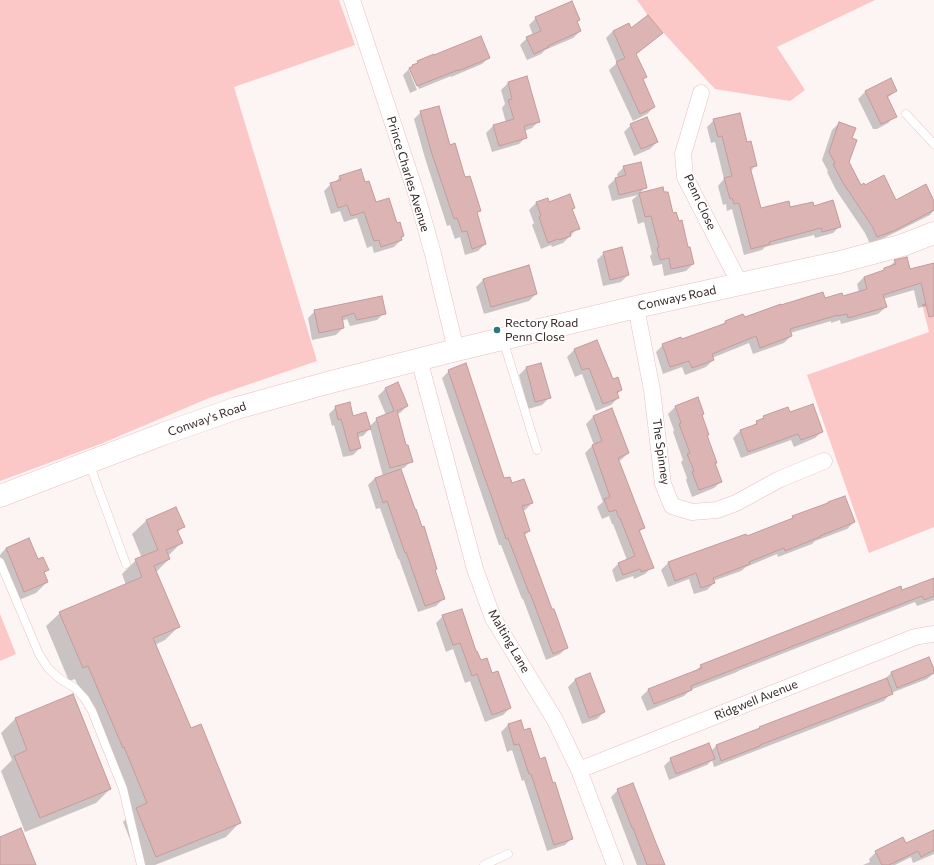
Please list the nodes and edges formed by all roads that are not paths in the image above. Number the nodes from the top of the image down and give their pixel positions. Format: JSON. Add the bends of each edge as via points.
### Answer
{"nodes":[{"id":1,"x":352,"y":0,"type":"edge"},
{"id":2,"x":701,"y":93,"type":"dead end"},
{"id":3,"x":906,"y":114,"type":"dead end"},
{"id":4,"x":934,"y":144,"type":"edge"},
{"id":5,"x":934,"y":233,"type":"edge"},
{"id":6,"x":740,"y":284,"type":"junction"},
{"id":7,"x":636,"y":308,"type":"junction"},
{"id":8,"x":502,"y":339,"type":"junction"},
{"id":9,"x":456,"y":350,"type":"junction"},
{"id":10,"x":419,"y":359,"type":"junction"},
{"id":11,"x":537,"y":450,"type":"dead end"},
{"id":12,"x":824,"y":461,"type":"dead end"},
{"id":13,"x":89,"y":462,"type":"junction"},
{"id":14,"x":0,"y":496,"type":"edge"},
{"id":15,"x":0,"y":562,"type":"edge"},
{"id":16,"x":126,"y":564,"type":"dead end"},
{"id":17,"x":934,"y":634,"type":"edge"},
{"id":18,"x":579,"y":770,"type":"junction"},
{"id":19,"x":508,"y":854,"type":"dead end"},
{"id":20,"x":141,"y":865,"type":"edge"},
{"id":21,"x":484,"y":865,"type":"edge"},
{"id":22,"x":615,"y":865,"type":"edge"}],
"edges":[{"from":1,"to":9,"type":"street","name":"Prince Charles Avenue","via":[[416,193]]},
{"from":2,"to":6,"type":"street","name":"Penn Close","via":[[683,154],[685,177]]},
{"from":3,"to":4,"type":"lane"},
{"from":5,"to":6,"type":"main road","name":"Conways Road","via":[[903,245],[840,262]]},
{"from":6,"to":7,"type":"main road","name":"Conways Road"},
{"from":7,"to":8,"type":"main road","name":"Conways Road"},
{"from":7,"to":12,"type":"street","name":"The Spinney","via":[[652,390],[663,484],[672,506],[692,512],[717,510]]},
{"from":8,"to":9,"type":"main road","name":"Conways Road"},
{"from":8,"to":11,"type":"lane"},
{"from":9,"to":10,"type":"main road","name":"Conways Road"},
{"from":10,"to":13,"type":"main road","name":"Conway's Road","via":[[237,408]]},
{"from":10,"to":18,"type":"street","name":"Malting Lane","via":[[475,569],[493,618],[555,720]]},
{"from":13,"to":14,"type":"main road","name":"Conway's Road"},
{"from":13,"to":16,"type":"lane"},
{"from":15,"to":20,"type":"lane","via":[[39,654],[48,668],[85,698],[92,711],[123,789]]},
{"from":17,"to":18,"type":"street","name":"Ridgwell Avenue","via":[[915,637]]},
{"from":18,"to":22,"type":"street","name":"Malting Lane"},
{"from":19,"to":21,"type":"lane"}]}
